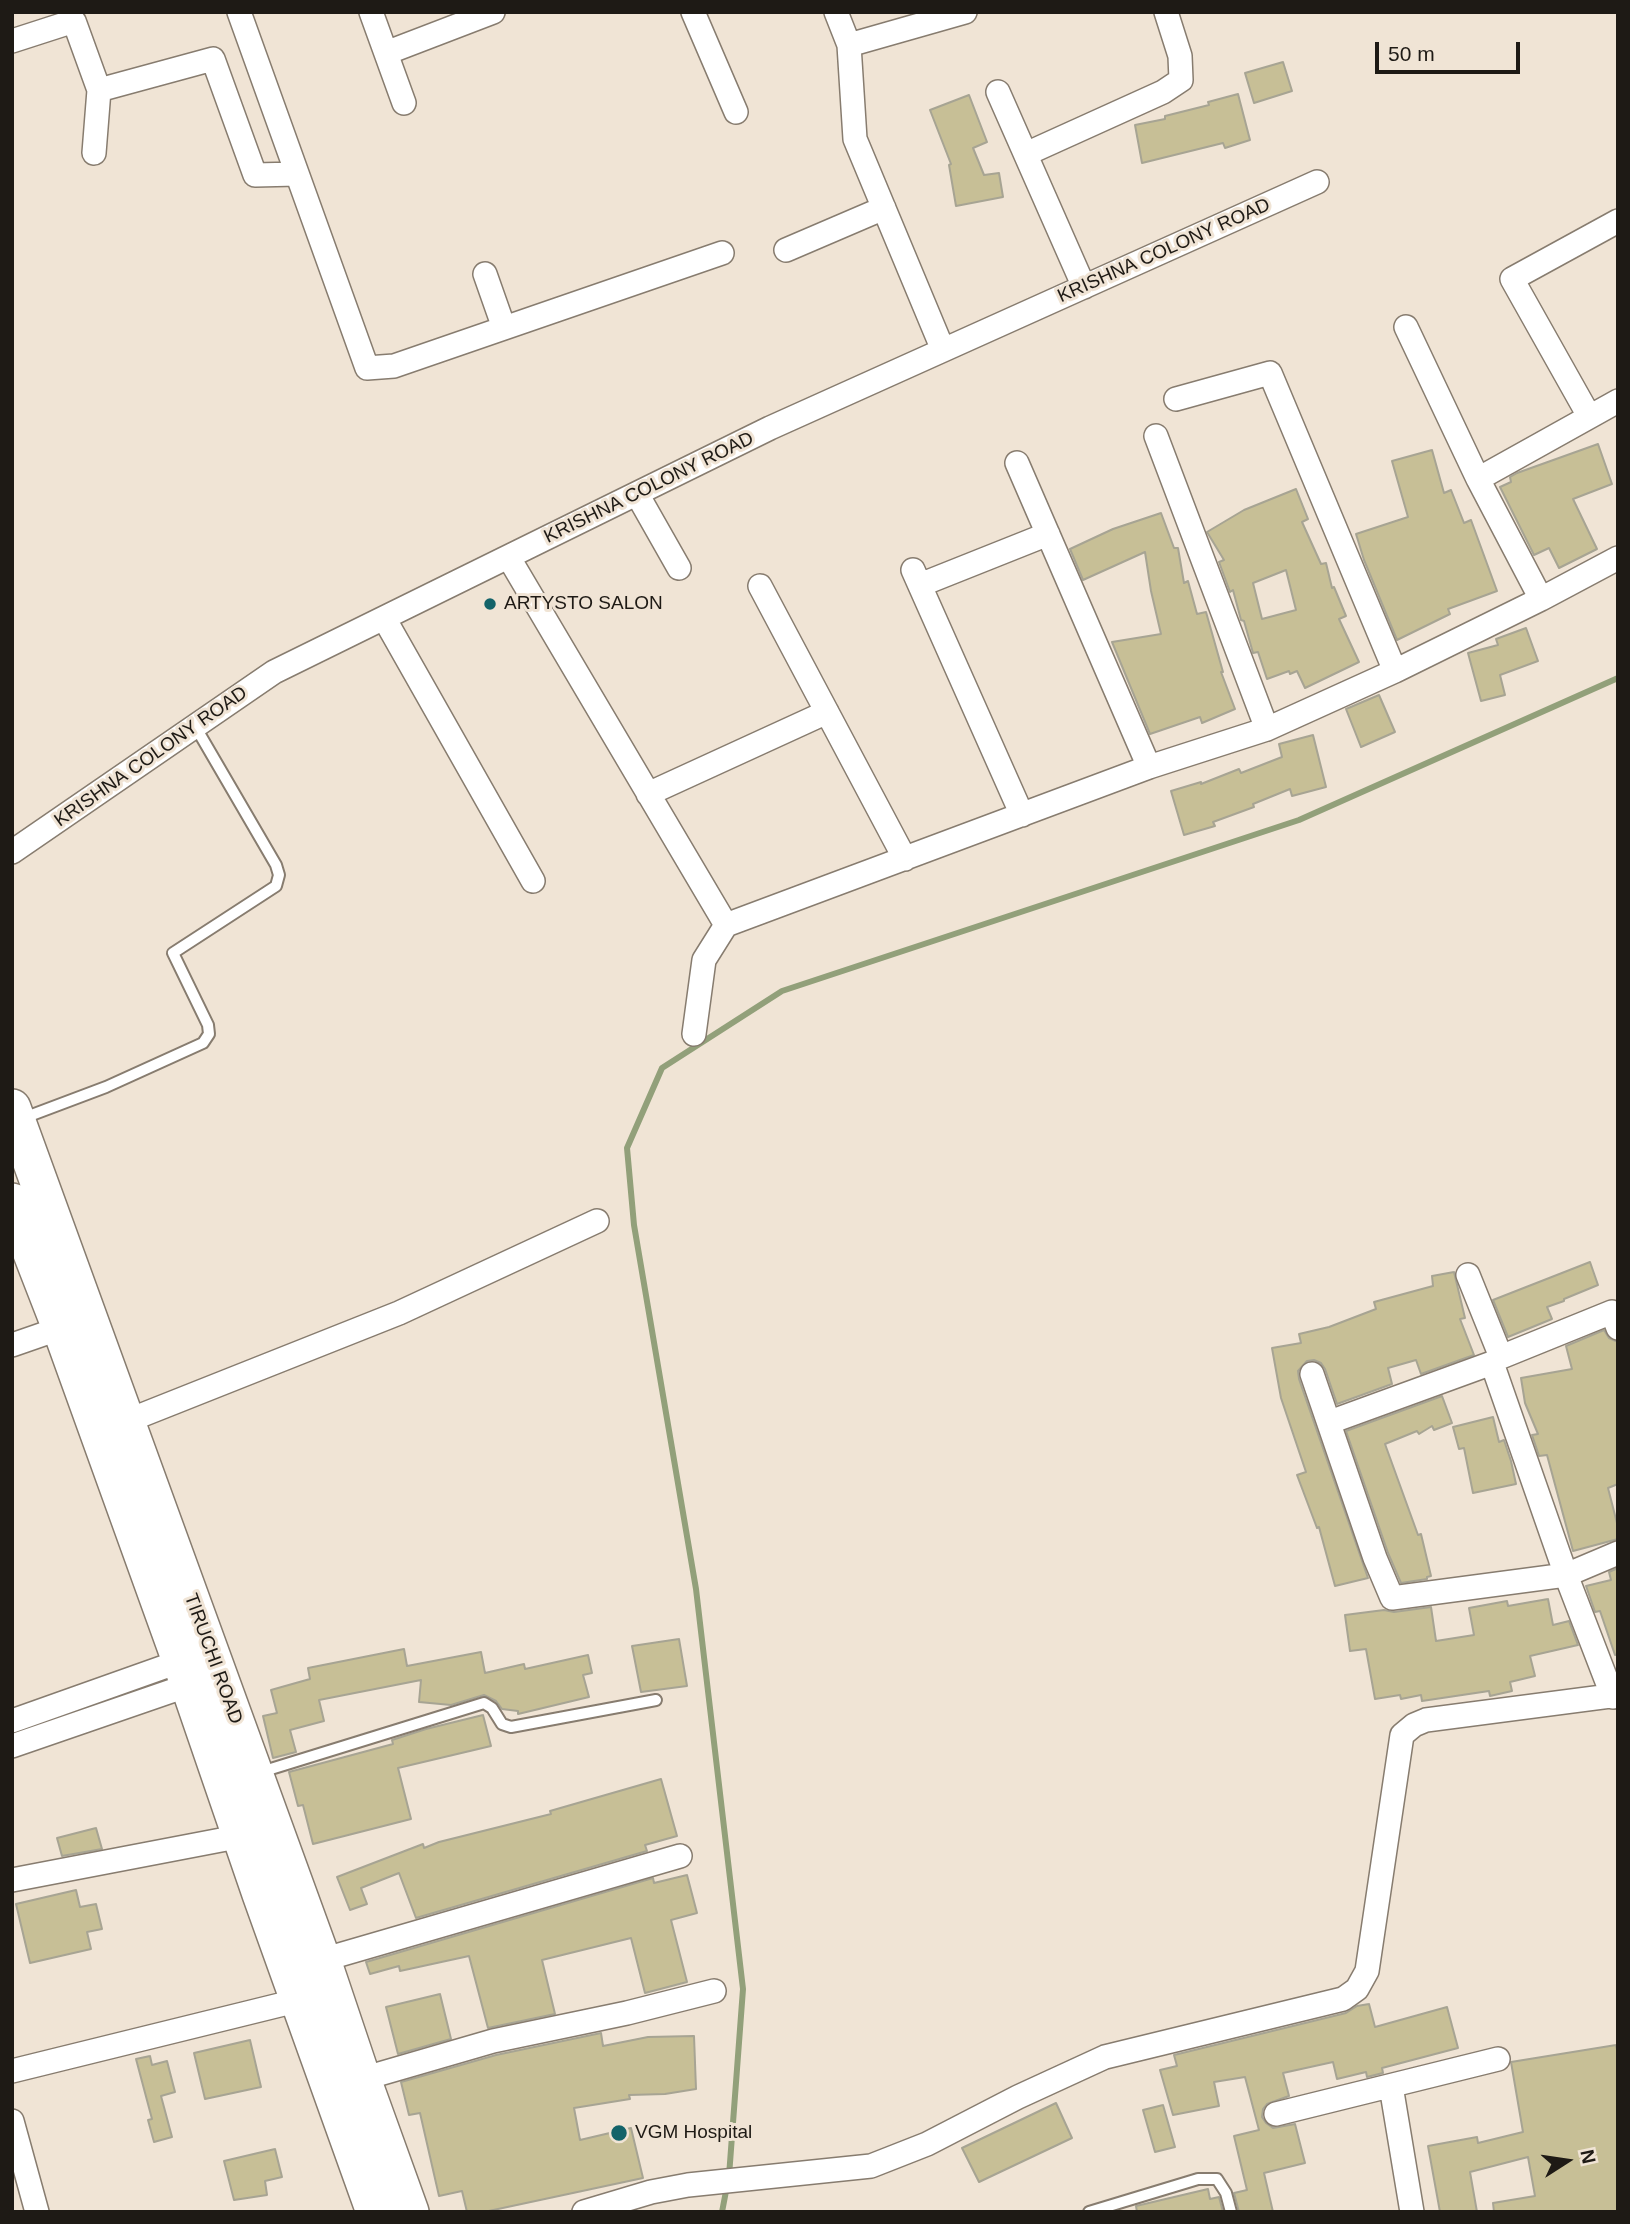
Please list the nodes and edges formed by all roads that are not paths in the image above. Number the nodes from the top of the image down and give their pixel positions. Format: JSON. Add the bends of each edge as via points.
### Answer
{"nodes":[{"id":1,"x":239,"y":12,"type":"edge"},
{"id":2,"x":372,"y":12,"type":"edge"},
{"id":3,"x":493,"y":12,"type":"edge"},
{"id":4,"x":692,"y":12,"type":"edge"},
{"id":5,"x":836,"y":12,"type":"edge"},
{"id":6,"x":965,"y":12,"type":"edge"},
{"id":7,"x":1166,"y":12,"type":"edge"},
{"id":8,"x":12,"y":41,"type":"edge"},
{"id":9,"x":849,"y":45,"type":"junction"},
{"id":10,"x":386,"y":53,"type":"junction"},
{"id":11,"x":99,"y":90,"type":"junction"},
{"id":12,"x":998,"y":92,"type":"dead end"},
{"id":13,"x":404,"y":103,"type":"dead end"},
{"id":14,"x":736,"y":112,"type":"dead end"},
{"id":15,"x":94,"y":153,"type":"dead end"},
{"id":16,"x":1026,"y":154,"type":"junction"},
{"id":17,"x":297,"y":174,"type":"junction"},
{"id":18,"x":1317,"y":182,"type":"dead end"},
{"id":19,"x":884,"y":208,"type":"junction"},
{"id":20,"x":1618,"y":221,"type":"edge"},
{"id":21,"x":786,"y":250,"type":"dead end"},
{"id":22,"x":722,"y":253,"type":"dead end"},
{"id":23,"x":485,"y":274,"type":"dead end"},
{"id":24,"x":1084,"y":287,"type":"junction"},
{"id":25,"x":1406,"y":327,"type":"dead end"},
{"id":26,"x":504,"y":328,"type":"junction"},
{"id":27,"x":943,"y":350,"type":"junction"},
{"id":28,"x":1176,"y":399,"type":"dead end"},
{"id":29,"x":1618,"y":401,"type":"edge"},
{"id":30,"x":1589,"y":416,"type":"junction"},
{"id":31,"x":1156,"y":436,"type":"dead end"},
{"id":32,"x":1017,"y":463,"type":"dead end"},
{"id":33,"x":1478,"y":479,"type":"junction"},
{"id":34,"x":637,"y":494,"type":"junction"},
{"id":35,"x":1048,"y":534,"type":"junction"},
{"id":36,"x":509,"y":558,"type":"junction"},
{"id":37,"x":1618,"y":558,"type":"edge"},
{"id":38,"x":679,"y":569,"type":"dead end"},
{"id":39,"x":760,"y":586,"type":"dead end"},
{"id":40,"x":1541,"y":599,"type":"junction"},
{"id":41,"x":384,"y":618,"type":"junction"},
{"id":42,"x":1395,"y":671,"type":"junction"},
{"id":43,"x":827,"y":712,"type":"junction"},
{"id":44,"x":195,"y":726,"type":"junction"},
{"id":45,"x":1268,"y":729,"type":"junction"},
{"id":46,"x":1149,"y":767,"type":"junction"},
{"id":47,"x":648,"y":793,"type":"junction"},
{"id":48,"x":1022,"y":816,"type":"junction"},
{"id":49,"x":12,"y":852,"type":"edge"},
{"id":50,"x":905,"y":859,"type":"junction"},
{"id":51,"x":533,"y":881,"type":"dead end"},
{"id":52,"x":726,"y":925,"type":"junction"},
{"id":53,"x":694,"y":1034,"type":"dead end"},
{"id":54,"x":15,"y":1114,"type":"edge"},
{"id":55,"x":14,"y":1209,"type":"edge"},
{"id":56,"x":597,"y":1221,"type":"dead end"},
{"id":57,"x":1468,"y":1275,"type":"dead end"},
{"id":58,"x":61,"y":1328,"type":"junction"},
{"id":59,"x":1618,"y":1328,"type":"edge"},
{"id":60,"x":12,"y":1345,"type":"edge"},
{"id":61,"x":1497,"y":1360,"type":"junction"},
{"id":62,"x":1312,"y":1374,"type":"dead end"},
{"id":63,"x":127,"y":1421,"type":"junction"},
{"id":64,"x":1330,"y":1422,"type":"junction"},
{"id":65,"x":1618,"y":1553,"type":"edge"},
{"id":66,"x":1566,"y":1575,"type":"junction"},
{"id":67,"x":185,"y":1673,"type":"junction"},
{"id":68,"x":1616,"y":1696,"type":"edge"},
{"id":69,"x":656,"y":1700,"type":"dead end"},
{"id":70,"x":12,"y":1721,"type":"edge"},
{"id":71,"x":12,"y":1746,"type":"edge"},
{"id":72,"x":255,"y":1774,"type":"junction"},
{"id":73,"x":242,"y":1836,"type":"junction"},
{"id":74,"x":680,"y":1856,"type":"dead end"},
{"id":75,"x":12,"y":1880,"type":"edge"},
{"id":76,"x":322,"y":1960,"type":"junction"},
{"id":77,"x":714,"y":1991,"type":"dead end"},
{"id":78,"x":300,"y":2000,"type":"junction"},
{"id":79,"x":1498,"y":2059,"type":"dead end"},
{"id":80,"x":12,"y":2071,"type":"edge"},
{"id":81,"x":362,"y":2080,"type":"junction"},
{"id":82,"x":1391,"y":2086,"type":"junction"},
{"id":83,"x":1276,"y":2114,"type":"dead end"},
{"id":84,"x":12,"y":2121,"type":"edge"},
{"id":85,"x":37,"y":2212,"type":"edge"},
{"id":86,"x":375,"y":2212,"type":"edge"},
{"id":87,"x":410,"y":2212,"type":"edge"},
{"id":88,"x":584,"y":2212,"type":"edge"},
{"id":89,"x":1089,"y":2212,"type":"edge"},
{"id":90,"x":1231,"y":2212,"type":"edge"},
{"id":91,"x":1412,"y":2212,"type":"edge"}],
"edges":[{"from":1,"to":17,"type":"street"},
{"from":2,"to":10,"type":"street"},
{"from":3,"to":10,"type":"street"},
{"from":4,"to":14,"type":"street"},
{"from":5,"to":9,"type":"street"},
{"from":6,"to":9,"type":"street"},
{"from":7,"to":16,"type":"street","via":[[1180,55],[1181,80]]},
{"from":8,"to":11,"type":"street","via":[[74,21]]},
{"from":9,"to":19,"type":"street","via":[[855,139]]},
{"from":10,"to":13,"type":"street"},
{"from":11,"to":15,"type":"street"},
{"from":11,"to":17,"type":"street","via":[[213,59],[256,175]]},
{"from":12,"to":16,"type":"street"},
{"from":16,"to":24,"type":"street"},
{"from":17,"to":26,"type":"street","via":[[367,368],[394,366]]},
{"from":18,"to":24,"type":"street","name":"KRISHNA COLONY ROAD"},
{"from":19,"to":21,"type":"street"},
{"from":19,"to":27,"type":"street"},
{"from":20,"to":30,"type":"street","via":[[1512,279]]},
{"from":22,"to":26,"type":"street"},
{"from":23,"to":26,"type":"street"},
{"from":24,"to":27,"type":"street","name":"KRISHNA COLONY ROAD"},
{"from":25,"to":33,"type":"street"},
{"from":27,"to":34,"type":"street","name":"KRISHNA COLONY ROAD"},
{"from":28,"to":42,"type":"street","via":[[1270,373]]},
{"from":29,"to":30,"type":"street"},
{"from":30,"to":33,"type":"street"},
{"from":31,"to":45,"type":"street"},
{"from":32,"to":35,"type":"street"},
{"from":33,"to":40,"type":"street"},
{"from":34,"to":36,"type":"street","name":"KRISHNA COLONY ROAD"},
{"from":34,"to":38,"type":"street"},
{"from":35,"to":46,"type":"street"},
{"from":35,"to":48,"type":"street","via":[[916,577]]},
{"from":36,"to":41,"type":"street","name":"KRISHNA COLONY ROAD"},
{"from":36,"to":47,"type":"street"},
{"from":37,"to":40,"type":"street"},
{"from":39,"to":43,"type":"street"},
{"from":40,"to":42,"type":"street"},
{"from":41,"to":44,"type":"street","name":"KRISHNA COLONY ROAD","via":[[274,672]]},
{"from":41,"to":51,"type":"street"},
{"from":42,"to":45,"type":"street"},
{"from":43,"to":47,"type":"street"},
{"from":43,"to":50,"type":"street"},
{"from":44,"to":49,"type":"street","name":"KRISHNA COLONY ROAD"},
{"from":44,"to":54,"type":"lane","via":[[279,875],[276,886],[173,953],[209,1034],[203,1043],[106,1087]]},
{"from":45,"to":46,"type":"street"},
{"from":46,"to":48,"type":"street"},
{"from":47,"to":52,"type":"street"},
{"from":48,"to":50,"type":"street"},
{"from":50,"to":52,"type":"street"},
{"from":52,"to":53,"type":"street","via":[[704,960]]},
{"from":54,"to":63,"type":"highway","name":"TIRUCHI ROAD"},
{"from":55,"to":58,"type":"highway"},
{"from":56,"to":63,"type":"street","via":[[399,1313]]},
{"from":57,"to":61,"type":"street"},
{"from":58,"to":60,"type":"street"},
{"from":58,"to":67,"type":"highway"},
{"from":59,"to":61,"type":"street","via":[[1612,1312]]},
{"from":61,"to":64,"type":"street"},
{"from":61,"to":66,"type":"street"},
{"from":62,"to":64,"type":"street"},
{"from":63,"to":72,"type":"highway","name":"TIRUCHI ROAD"},
{"from":64,"to":66,"type":"street","via":[[1392,1598]]},
{"from":65,"to":66,"type":"street"},
{"from":66,"to":68,"type":"street"},
{"from":67,"to":70,"type":"street"},
{"from":67,"to":71,"type":"street"},
{"from":67,"to":73,"type":"highway"},
{"from":68,"to":88,"type":"street","via":[[1426,1720],[1402,1735],[1367,1971],[1357,1989],[1343,1999],[1105,2057],[927,2144],[871,2166],[651,2192]]},
{"from":69,"to":72,"type":"lane","via":[[511,1727],[502,1724],[484,1703]]},
{"from":72,"to":76,"type":"highway","name":"TIRUCHI ROAD"},
{"from":73,"to":75,"type":"street"},
{"from":73,"to":78,"type":"highway"},
{"from":74,"to":76,"type":"street"},
{"from":76,"to":81,"type":"highway","name":"TIRUCHI ROAD"},
{"from":77,"to":81,"type":"street","via":[[493,2040]]},
{"from":78,"to":80,"type":"street"},
{"from":78,"to":86,"type":"highway"},
{"from":79,"to":82,"type":"street"},
{"from":81,"to":87,"type":"highway","name":"TIRUCHI ROAD"},
{"from":82,"to":83,"type":"street"},
{"from":82,"to":91,"type":"street"},
{"from":84,"to":85,"type":"street"},
{"from":89,"to":90,"type":"lane","via":[[1198,2179],[1217,2179]]}]}
